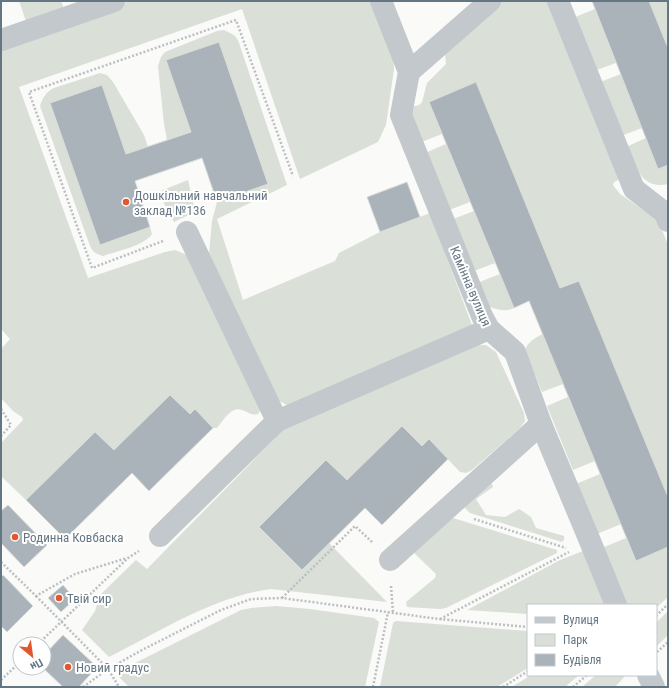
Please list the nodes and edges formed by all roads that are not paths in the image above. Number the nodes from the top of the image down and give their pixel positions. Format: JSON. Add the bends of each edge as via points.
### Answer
{"nodes":[{"id":1,"x":114,"y":1,"type":"edge"},
{"id":2,"x":381,"y":1,"type":"edge"},
{"id":3,"x":490,"y":1,"type":"edge"},
{"id":4,"x":558,"y":1,"type":"edge"},
{"id":5,"x":1,"y":40,"type":"edge"},
{"id":6,"x":409,"y":72,"type":"junction"},
{"id":7,"x":668,"y":220,"type":"edge"},
{"id":8,"x":187,"y":232,"type":"road end"},
{"id":9,"x":489,"y":329,"type":"junction"},
{"id":10,"x":277,"y":421,"type":"junction"},
{"id":11,"x":540,"y":424,"type":"junction"},
{"id":12,"x":160,"y":536,"type":"dead end"},
{"id":13,"x":390,"y":560,"type":"road end"},
{"id":14,"x":616,"y":604,"type":"edge"},
{"id":15,"x":648,"y":676,"type":"edge"},
{"id":16,"x":654,"y":687,"type":"edge"}],
"edges":[{"from":1,"to":5,"type":"street"},
{"from":2,"to":6,"type":"street"},
{"from":3,"to":6,"type":"street"},
{"from":4,"to":7,"type":"street","via":[[634,189],[665,213]]},
{"from":6,"to":9,"type":"street","name":"Камінна вулиця","via":[[400,115]]},
{"from":8,"to":10,"type":"street"},
{"from":9,"to":10,"type":"street"},
{"from":9,"to":11,"type":"street","name":"Камінна вулиця","via":[[515,352]]},
{"from":10,"to":12,"type":"street"},
{"from":11,"to":13,"type":"street"},
{"from":11,"to":14,"type":"street","name":"Камінна вулиця"},
{"from":15,"to":16,"type":"street"}]}
